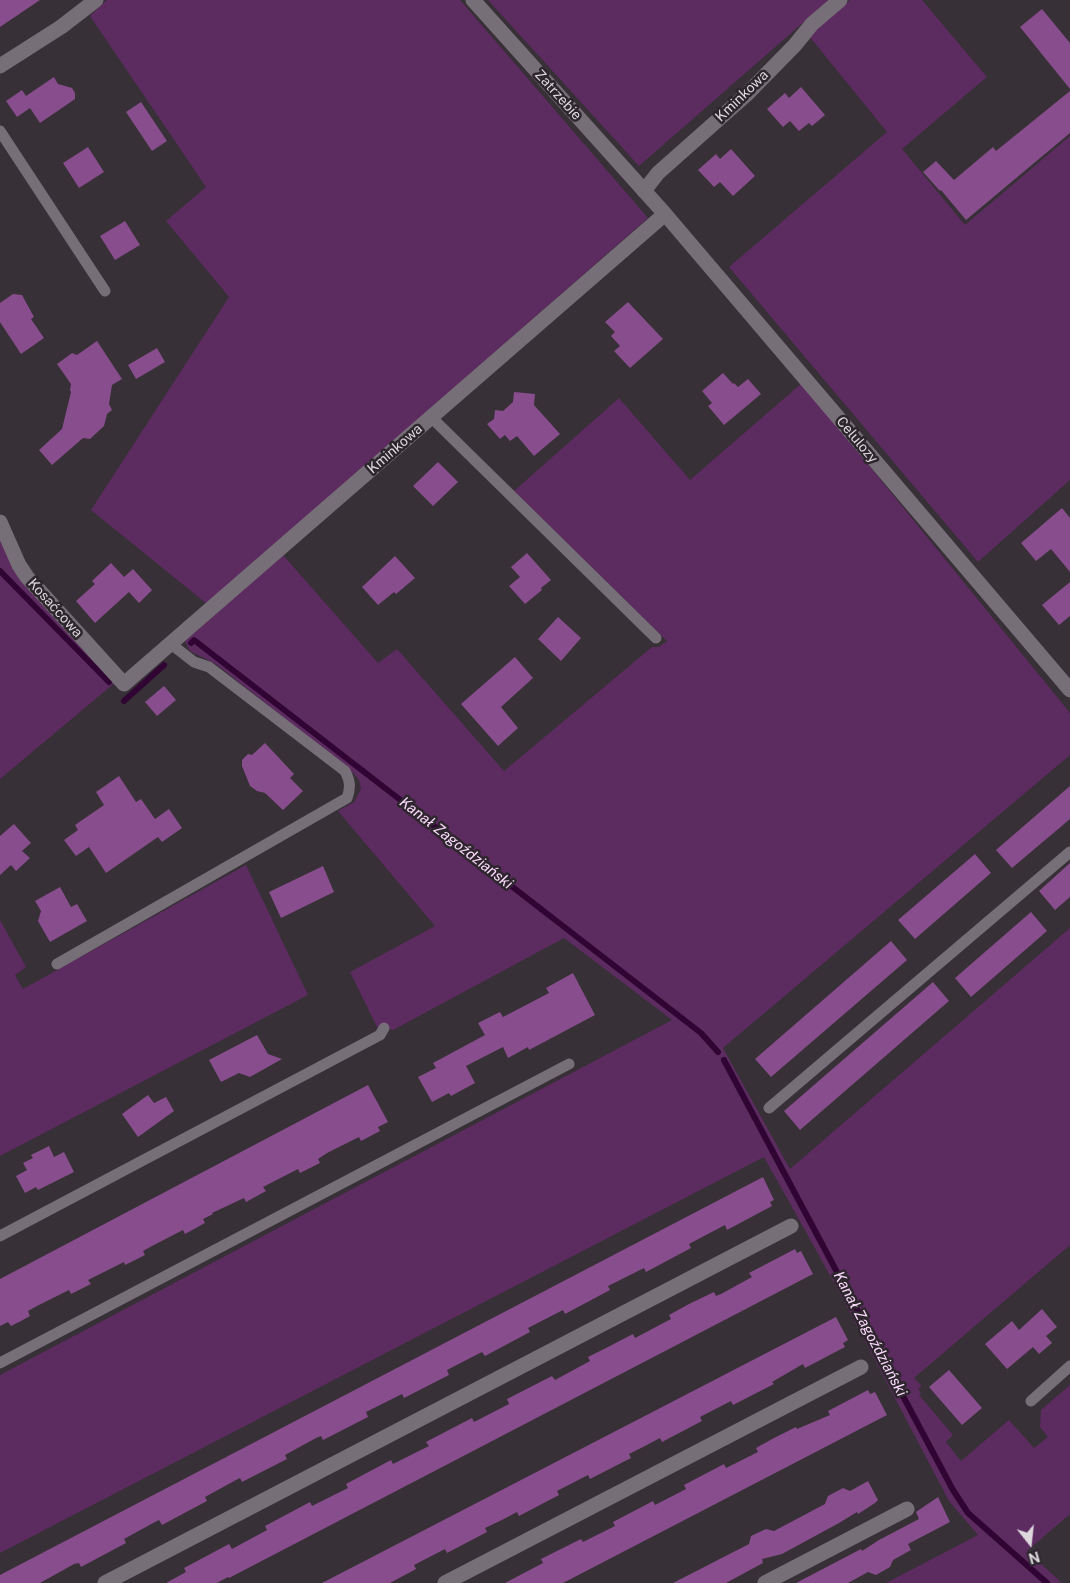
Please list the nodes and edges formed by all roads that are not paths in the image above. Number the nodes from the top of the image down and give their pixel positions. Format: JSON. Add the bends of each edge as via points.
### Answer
{"nodes":[{"id":1,"x":96,"y":0,"type":"edge"},
{"id":2,"x":473,"y":0,"type":"edge"},
{"id":3,"x":840,"y":0,"type":"edge"},
{"id":4,"x":0,"y":66,"type":"edge"},
{"id":5,"x":0,"y":132,"type":"edge"},
{"id":6,"x":644,"y":191,"type":"junction"},
{"id":7,"x":665,"y":214,"type":"junction"},
{"id":8,"x":105,"y":291,"type":"dead end"},
{"id":9,"x":432,"y":418,"type":"junction"},
{"id":10,"x":0,"y":522,"type":"edge"},
{"id":11,"x":656,"y":638,"type":"dead end"},
{"id":12,"x":171,"y":644,"type":"junction"},
{"id":13,"x":124,"y":684,"type":"joint"},
{"id":14,"x":1070,"y":690,"type":"edge"},
{"id":15,"x":1070,"y":852,"type":"edge"},
{"id":16,"x":57,"y":964,"type":"dead end"},
{"id":17,"x":384,"y":1028,"type":"dead end"},
{"id":18,"x":569,"y":1064,"type":"dead end"},
{"id":19,"x":770,"y":1108,"type":"dead end"},
{"id":20,"x":791,"y":1226,"type":"dead end"},
{"id":21,"x":0,"y":1236,"type":"edge"},
{"id":22,"x":0,"y":1363,"type":"edge"},
{"id":23,"x":1070,"y":1366,"type":"edge"},
{"id":24,"x":861,"y":1367,"type":"dead end"},
{"id":25,"x":1030,"y":1401,"type":"dead end"},
{"id":26,"x":907,"y":1509,"type":"dead end"},
{"id":27,"x":105,"y":1583,"type":"edge"},
{"id":28,"x":445,"y":1583,"type":"edge"},
{"id":29,"x":765,"y":1583,"type":"edge"}],
"edges":[{"from":1,"to":4,"type":"street"},
{"from":2,"to":6,"type":"street","name":"Zatrzebie"},
{"from":3,"to":6,"type":"street","name":"Kminkowa","via":[[812,24],[746,95],[658,173]]},
{"from":5,"to":8,"type":"lane"},
{"from":6,"to":7,"type":"street","name":"Celulozy"},
{"from":7,"to":9,"type":"street","name":"Kminkowa"},
{"from":7,"to":14,"type":"street","name":"Celulozy"},
{"from":9,"to":11,"type":"lane"},
{"from":9,"to":12,"type":"street","name":"Kminkowa"},
{"from":10,"to":13,"type":"street","name":"Kosaćcowa","via":[[27,577]]},
{"from":12,"to":13,"type":"street","name":"Kminkowa"},
{"from":12,"to":16,"type":"lane","via":[[194,662],[209,668],[344,771],[351,789],[347,798]]},
{"from":15,"to":19,"type":"lane"},
{"from":17,"to":21,"type":"lane","via":[[380,1035]]},
{"from":18,"to":22,"type":"lane"},
{"from":20,"to":27,"type":"street"},
{"from":23,"to":25,"type":"lane"},
{"from":24,"to":28,"type":"street"},
{"from":26,"to":29,"type":"street"}]}
